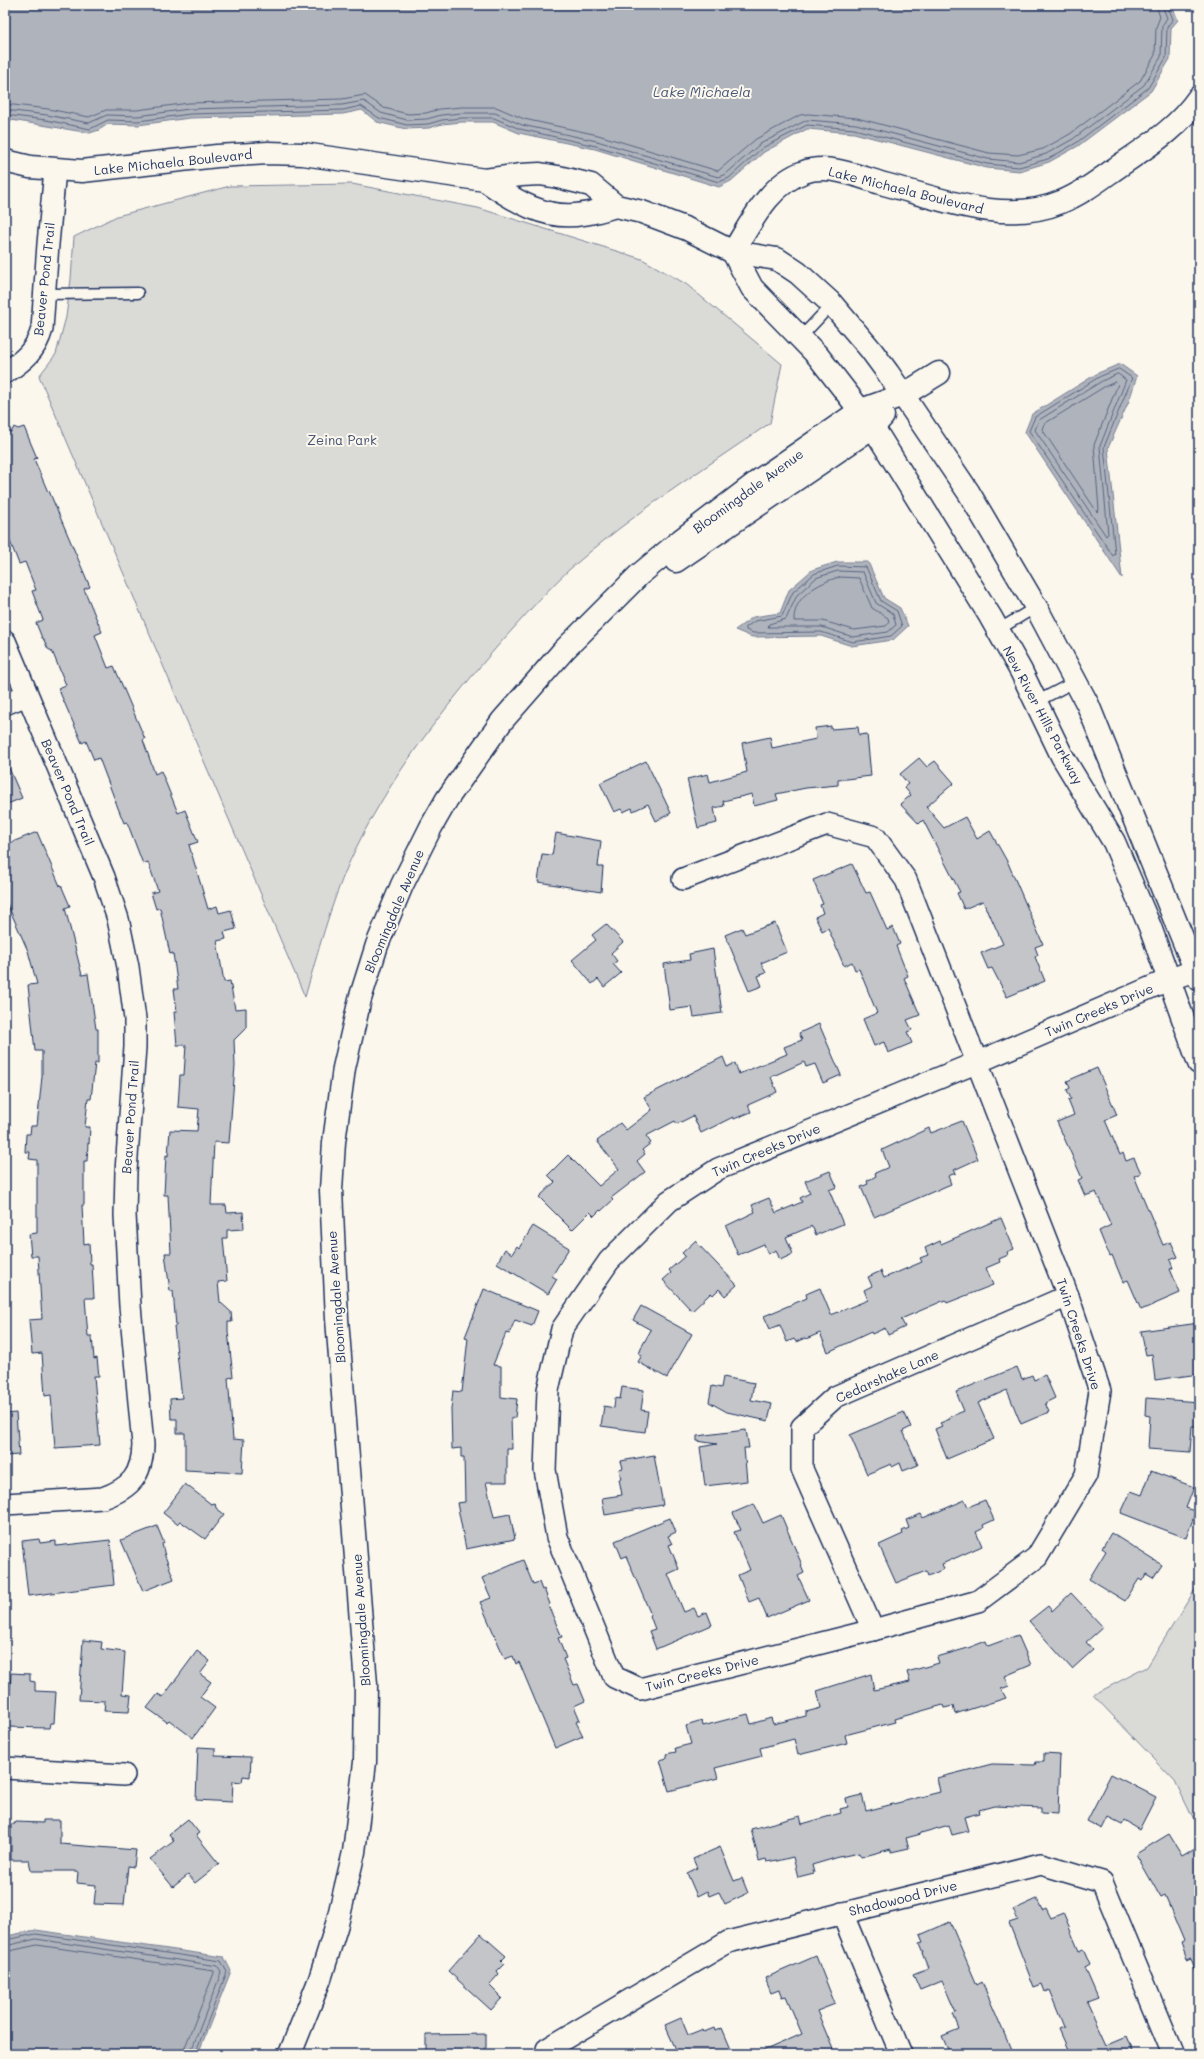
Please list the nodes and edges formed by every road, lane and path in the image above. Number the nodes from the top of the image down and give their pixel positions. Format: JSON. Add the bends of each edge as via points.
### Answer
{"nodes":[{"id":1,"x":1199,"y":97,"type":"edge"},
{"id":2,"x":5,"y":161,"type":"edge"},
{"id":3,"x":56,"y":170,"type":"junction"},
{"id":4,"x":485,"y":180,"type":"junction"},
{"id":5,"x":616,"y":206,"type":"junction"},
{"id":6,"x":733,"y":252,"type":"junction"},
{"id":7,"x":43,"y":294,"type":"junction"},
{"id":8,"x":138,"y":294,"type":"dead end"},
{"id":9,"x":832,"y":304,"type":"junction"},
{"id":10,"x":802,"y":337,"type":"junction"},
{"id":11,"x":5,"y":373,"type":"edge"},
{"id":12,"x":939,"y":373,"type":"dead end"},
{"id":13,"x":903,"y":395,"type":"junction"},
{"id":14,"x":867,"y":418,"type":"junction"},
{"id":15,"x":1036,"y":607,"type":"junction"},
{"id":16,"x":998,"y":630,"type":"junction"},
{"id":17,"x":5,"y":641,"type":"edge"},
{"id":18,"x":1076,"y":681,"type":"junction"},
{"id":19,"x":27,"y":695,"type":"junction"},
{"id":20,"x":1036,"y":702,"type":"junction"},
{"id":21,"x":5,"y":704,"type":"edge"},
{"id":22,"x":683,"y":879,"type":"dead end"},
{"id":23,"x":1198,"y":973,"type":"edge"},
{"id":24,"x":1168,"y":980,"type":"junction"},
{"id":25,"x":978,"y":1062,"type":"junction"},
{"id":26,"x":1199,"y":1063,"type":"edge"},
{"id":27,"x":1068,"y":1296,"type":"junction"},
{"id":28,"x":5,"y":1504,"type":"edge"},
{"id":29,"x":873,"y":1630,"type":"junction"},
{"id":30,"x":5,"y":1768,"type":"edge"},
{"id":31,"x":124,"y":1775,"type":"dead end"},
{"id":32,"x":842,"y":1913,"type":"junction"},
{"id":33,"x":547,"y":2049,"type":"dead end"},
{"id":34,"x":290,"y":2054,"type":"edge"},
{"id":35,"x":901,"y":2054,"type":"edge"},
{"id":36,"x":1173,"y":2054,"type":"edge"}],
"edges":[{"from":1,"to":6,"type":"street","name":"Lake Michaela Boulevard","via":[[1177,124],[1162,137],[1078,194],[1060,203],[1028,210],[983,209],[838,172],[812,170],[795,176],[776,190],[759,211]]},
{"from":2,"to":3,"type":"street","name":"Lake Michaela Boulevard"},
{"from":3,"to":4,"type":"street","name":"Lake Michaela Boulevard","via":[[108,169],[203,157],[268,153],[339,158]]},
{"from":3,"to":7,"type":"street","name":"Beaver Pond Trail"},
{"from":4,"to":5,"type":"street","name":"Lake Michaela Boulevard","via":[[540,174],[568,179],[591,185]]},
{"from":4,"to":5,"type":"street","name":"Lake Michaela Boulevard","via":[[513,200],[543,212],[582,215]]},
{"from":5,"to":6,"type":"street","name":"Lake Michaela Boulevard","via":[[687,228]]},
{"from":6,"to":9,"type":"street","name":"Lake Michaela Boulevard","via":[[777,259],[798,273]]},
{"from":6,"to":10,"type":"street","via":[[752,288]]},
{"from":7,"to":8,"type":"lane"},
{"from":7,"to":11,"type":"street","name":"Beaver Pond Trail","via":[[42,330],[39,341],[24,359]]},
{"from":9,"to":10,"type":"lane"},
{"from":9,"to":13,"type":"street","name":"Lake Michaela Boulevard","via":[[871,350]]},
{"from":10,"to":14,"type":"street"},
{"from":12,"to":13,"type":"street","name":"Bloomingdale Avenue"},
{"from":13,"to":14,"type":"street","name":"Bloomingdale Avenue"},
{"from":13,"to":15,"type":"street","via":[[969,493]]},
{"from":14,"to":16,"type":"street","name":"New River Hills Parkway"},
{"from":14,"to":34,"type":"street","name":"Bloomingdale Avenue","via":[[607,608],[564,650],[502,720],[464,772],[431,827],[402,884],[377,945],[360,999],[340,1092],[331,1190],[338,1327],[365,1664],[365,1762],[354,1852],[337,1924],[320,1979]]},
{"from":15,"to":16,"type":"lane"},
{"from":15,"to":18,"type":"street"},
{"from":16,"to":20,"type":"street","name":"New River Hills Parkway"},
{"from":17,"to":19,"type":"street","name":"Beaver Pond Trail"},
{"from":18,"to":20,"type":"lane"},
{"from":18,"to":23,"type":"street"},
{"from":19,"to":21,"type":"street"},
{"from":19,"to":28,"type":"street","name":"Beaver Pond Trail","via":[[104,877],[118,919],[128,967],[135,1019],[135,1047],[126,1164],[125,1215],[142,1461],[137,1474],[128,1485],[103,1498]]},
{"from":20,"to":24,"type":"street","name":"New River Hills Parkway","via":[[1062,756],[1114,842],[1150,927]]},
{"from":22,"to":25,"type":"street","name":"Twin Creeks Drive","via":[[826,824],[875,837],[906,880]]},
{"from":23,"to":24,"type":"street","name":"Twin Creeks Drive"},
{"from":24,"to":25,"type":"street","name":"Twin Creeks Drive"},
{"from":24,"to":26,"type":"street","name":"New River Hills Parkway"},
{"from":25,"to":27,"type":"street","name":"Twin Creeks Drive"},
{"from":25,"to":29,"type":"street","name":"Twin Creeks Drive","via":[[718,1168],[668,1201],[609,1261],[562,1329],[548,1390],[545,1470],[557,1537],[614,1677],[640,1689]]},
{"from":27,"to":29,"type":"street","name":"Twin Creeks Drive","via":[[1100,1391],[1086,1474],[1037,1557],[978,1601]]},
{"from":27,"to":29,"type":"street","name":"Cedarshake Lane","via":[[835,1397],[802,1427],[802,1469]]},
{"from":30,"to":31,"type":"street"},
{"from":32,"to":33,"type":"street","name":"Shadowood Drive","via":[[728,1942]]},
{"from":32,"to":35,"type":"street"},
{"from":32,"to":36,"type":"street","name":"Shadowood Drive","via":[[1041,1864],[1102,1882]]}]}
